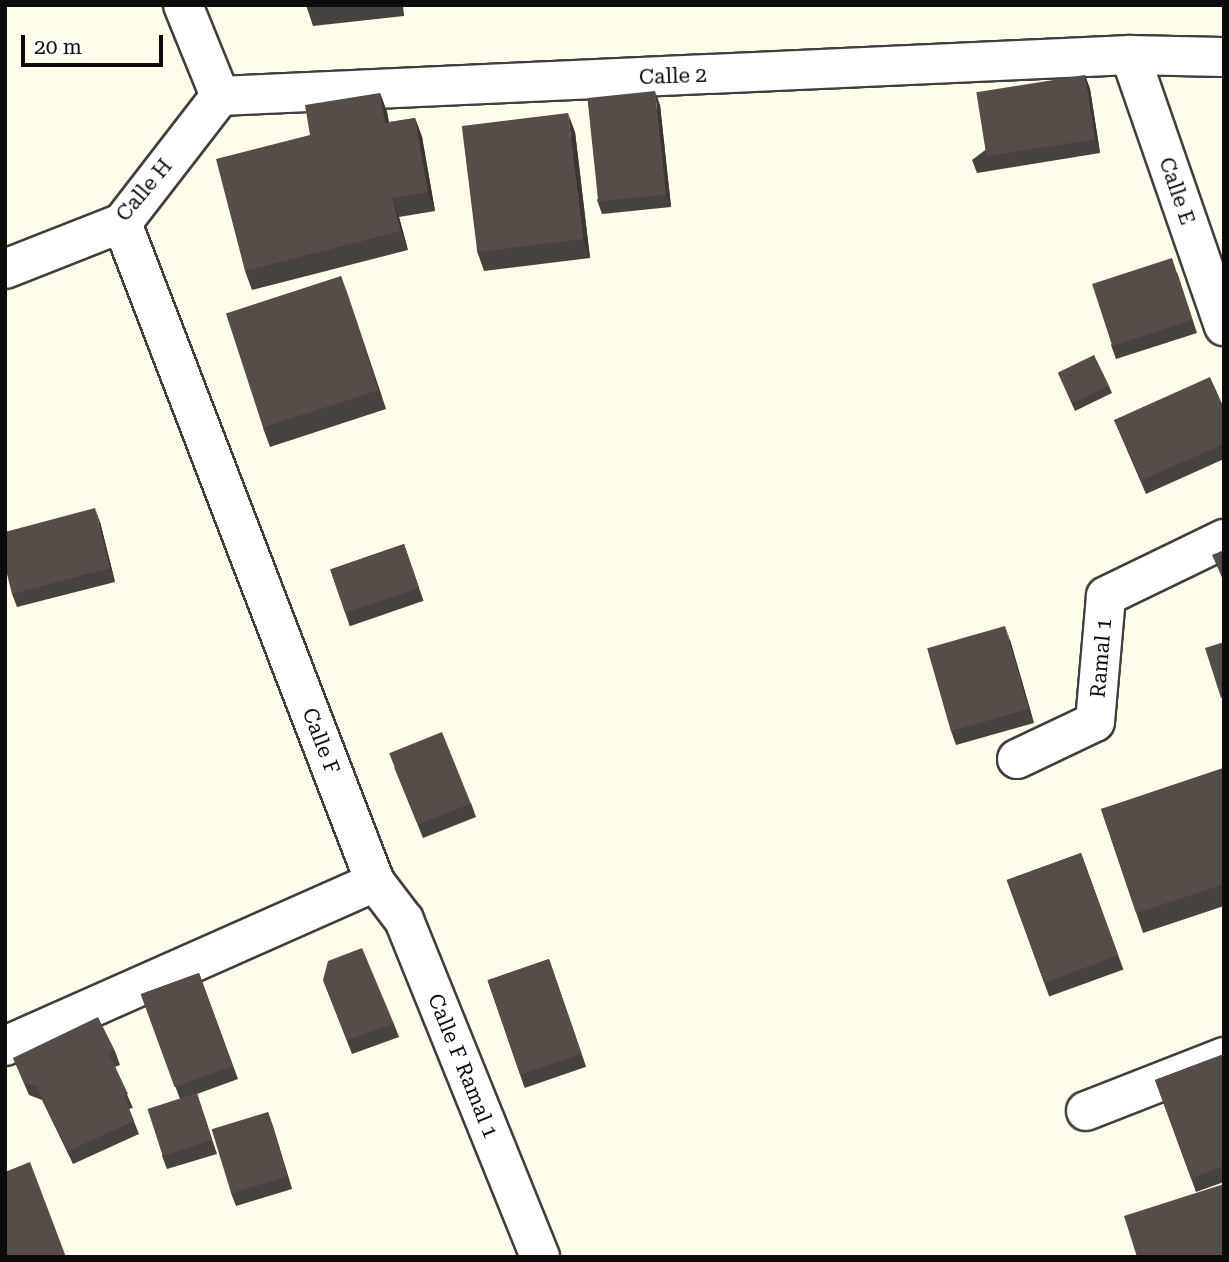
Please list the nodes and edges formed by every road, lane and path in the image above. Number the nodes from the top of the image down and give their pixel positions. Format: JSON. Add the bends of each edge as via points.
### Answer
{"nodes":[{"id":1,"x":183,"y":5,"type":"edge"},
{"id":2,"x":1130,"y":55,"type":"junction"},
{"id":3,"x":1224,"y":57,"type":"edge"},
{"id":4,"x":220,"y":96,"type":"junction"},
{"id":5,"x":121,"y":223,"type":"junction"},
{"id":6,"x":5,"y":269,"type":"edge"},
{"id":7,"x":1224,"y":326,"type":"edge"},
{"id":8,"x":1224,"y":539,"type":"edge"},
{"id":9,"x":1017,"y":759,"type":"dead end"},
{"id":10,"x":375,"y":882,"type":"junction"},
{"id":11,"x":5,"y":1046,"type":"edge"},
{"id":12,"x":1224,"y":1057,"type":"edge"},
{"id":13,"x":1086,"y":1111,"type":"dead end"},
{"id":14,"x":540,"y":1257,"type":"edge"}],
"edges":[{"from":1,"to":4,"type":"street"},
{"from":2,"to":3,"type":"street","name":"Calle 2"},
{"from":2,"to":4,"type":"street","name":"Calle 2"},
{"from":2,"to":7,"type":"street","name":"Calle E"},
{"from":4,"to":5,"type":"street","name":"Calle H"},
{"from":5,"to":6,"type":"street","name":"Calle H"},
{"from":5,"to":10,"type":"street","name":"Calle F"},
{"from":8,"to":9,"type":"street","name":"Ramal 1","via":[[1106,596],[1095,722]]},
{"from":10,"to":11,"type":"street"},
{"from":10,"to":14,"type":"street","name":"Calle F Ramal 1","via":[[404,920]]},
{"from":12,"to":13,"type":"street"}]}
